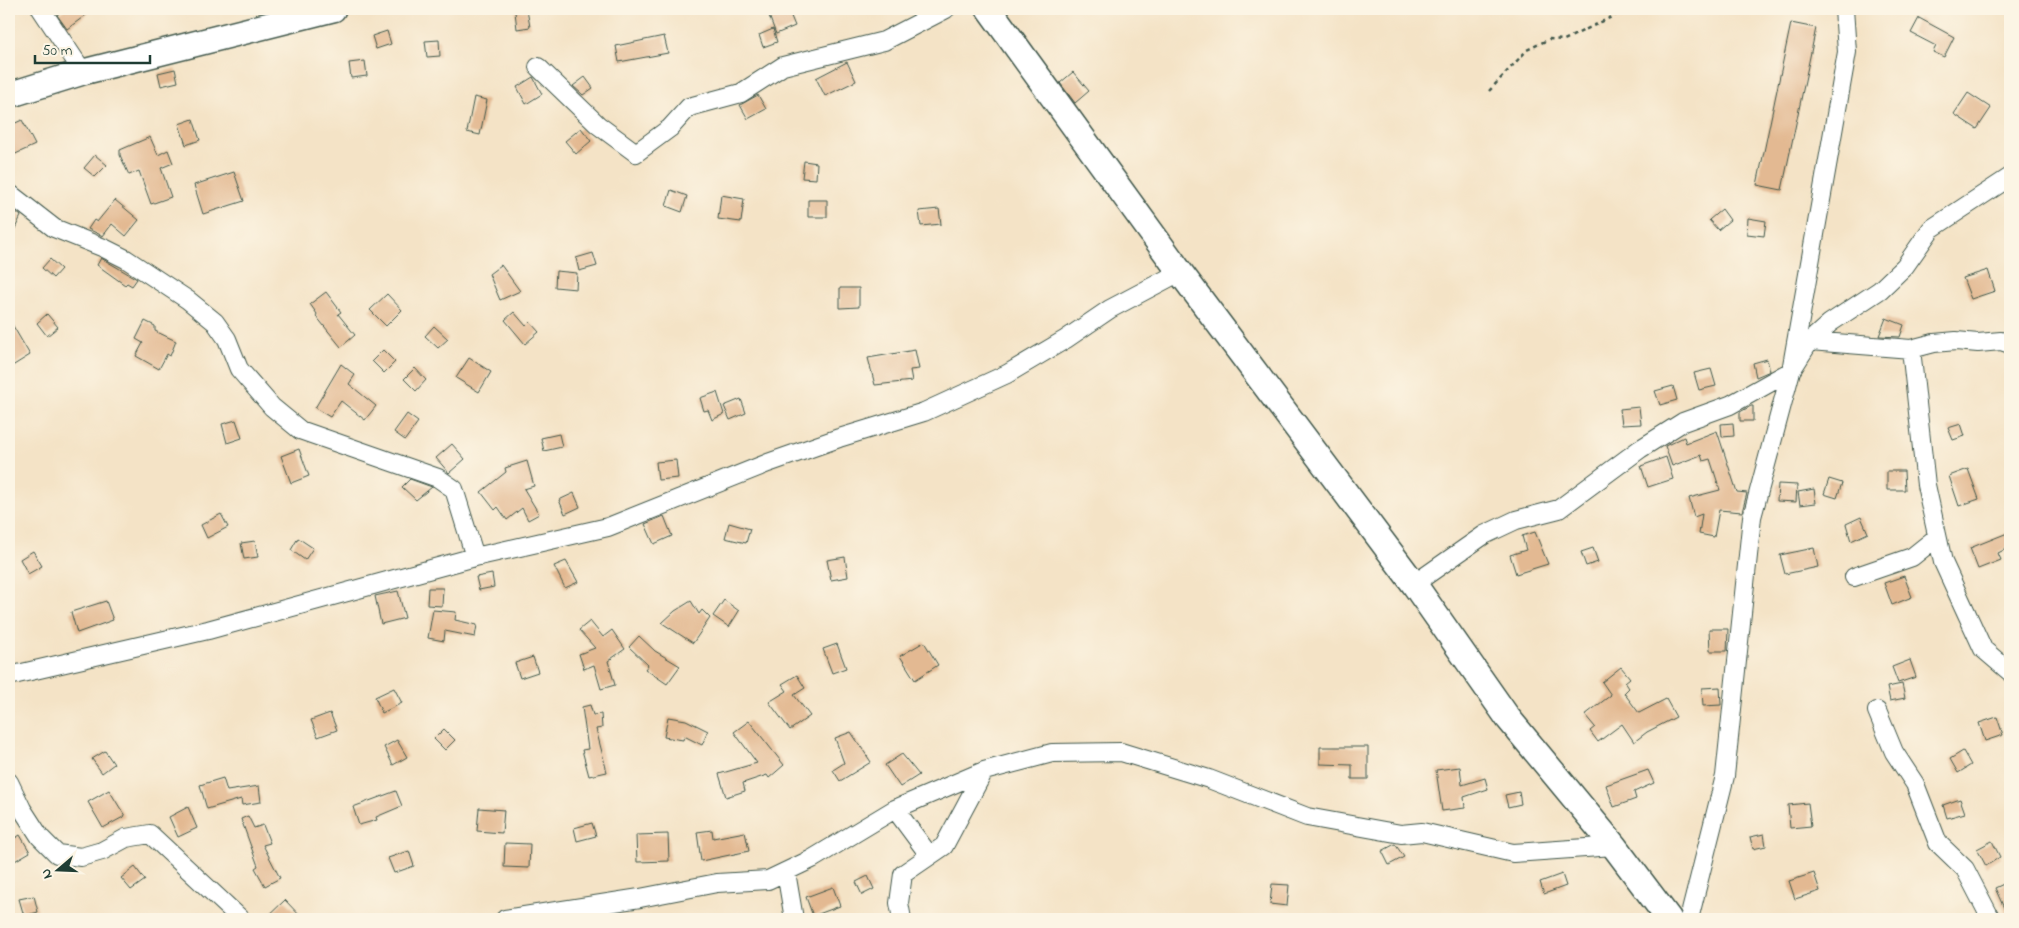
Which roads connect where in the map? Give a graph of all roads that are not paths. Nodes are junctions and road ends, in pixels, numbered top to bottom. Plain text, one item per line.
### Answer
1 (41, 9) edge
2 (333, 9) edge
3 (946, 9) edge
4 (989, 9) edge
5 (1844, 9) edge
6 (538, 67) dead end
7 (83, 72) junction
8 (9, 95) edge
9 (2010, 176) edge
10 (9, 192) edge
11 (1180, 272) junction
12 (1810, 341) junction
13 (2010, 344) edge
14 (1911, 349) junction
15 (1791, 371) junction
16 (1937, 537) junction
17 (475, 557) junction
18 (1854, 577) dead end
19 (1414, 584) junction
20 (2010, 672) edge
21 (9, 676) edge
22 (1877, 711) dead end
23 (984, 771) junction
24 (9, 782) edge
25 (895, 809) junction
26 (1614, 846) junction
27 (929, 855) junction
28 (786, 872) junction
29 (241, 919) edge
30 (505, 919) edge
31 (794, 919) edge
32 (902, 919) edge
33 (1669, 919) edge
34 (1689, 919) edge
35 (1991, 919) edge

1 - 7 street
2 - 7 street
3 - 6 street
4 - 11 street
5 - 15 street
7 - 8 street
9 - 12 street
10 - 17 street
11 - 17 street
11 - 19 street
12 - 14 street
12 - 15 street
13 - 14 street
14 - 16 street
15 - 19 street
15 - 34 street
16 - 18 street
16 - 20 street
17 - 21 street
19 - 26 street
22 - 35 street
23 - 25 street
23 - 26 street
23 - 27 street
24 - 29 street
25 - 27 street
25 - 28 street
26 - 33 street
27 - 32 street
28 - 30 street
28 - 31 street

